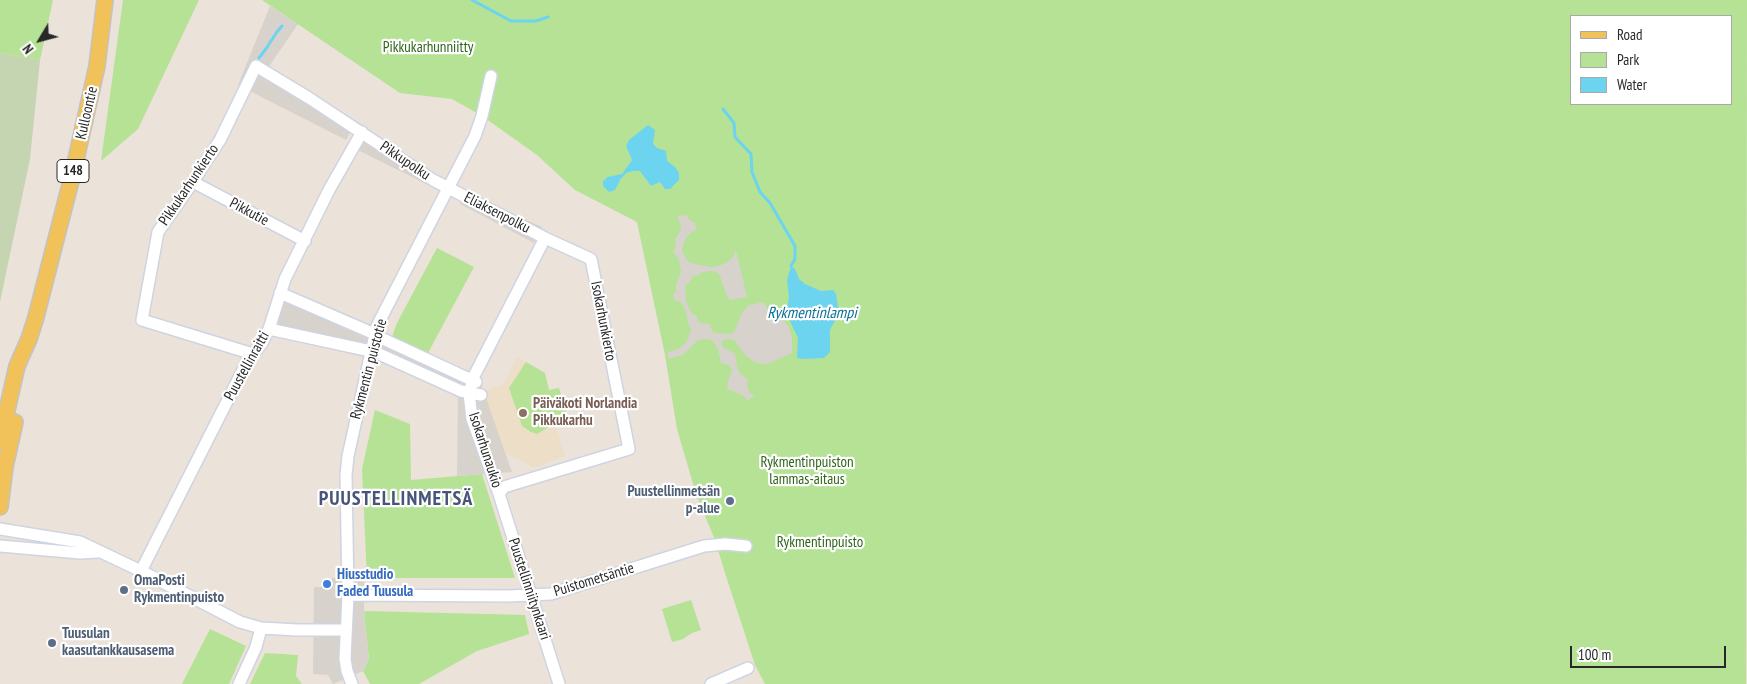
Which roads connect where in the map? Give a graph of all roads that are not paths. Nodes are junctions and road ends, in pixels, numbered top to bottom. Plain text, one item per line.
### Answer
1 (105, 0) edge
2 (491, 76) dead end
3 (362, 132) junction
4 (193, 182) junction
5 (449, 188) junction
6 (545, 238) junction
7 (305, 241) junction
8 (280, 293) junction
9 (268, 330) junction
10 (370, 332) dead end
11 (381, 338) dead end
12 (29, 340) junction
13 (253, 354) junction
14 (474, 379) junction
15 (469, 393) junction
16 (481, 395) dead end
17 (0, 441) edge
18 (499, 494) junction
19 (0, 507) edge
20 (0, 529) edge
21 (0, 546) edge
22 (746, 546) dead end
23 (102, 552) junction
24 (142, 571) junction
25 (348, 595) junction
26 (531, 595) junction
27 (261, 628) junction
28 (346, 630) junction
29 (748, 668) dead end
30 (239, 684) edge
31 (352, 684) edge
32 (559, 684) edge
33 (711, 684) edge

1 - 12 main road, Kulloontie / 148
2 - 5 street, Rykmentin puistotie
3 - 4 street, Pikkukarhunkierto
3 - 5 street, Pikkupolku
3 - 7 street, Puustellinraitti
4 - 7 street, Pikkutie
4 - 13 street, Pikkukarhunkierto
5 - 6 street, Eliaksenpolku
5 - 25 street, Rykmentin puistotie
6 - 14 street
6 - 18 street, Isokarhunkierto
7 - 8 street, Puustellinraitti
8 - 9 street, Puustellinraitti
8 - 10 street
9 - 13 street, Puustellinraitti
9 - 15 street
11 - 14 street
12 - 17 main road, Kulloontie / 148
12 - 19 main road, Kulloontie / 148
13 - 24 street, Puustellinraitti
14 - 15 street, Isokarhunaukio
15 - 16 street
15 - 18 street, Isokarhunaukio
18 - 26 street, Puustellinniitynkaari
20 - 23 street
21 - 23 street
22 - 26 street, Puistometsäntie
23 - 24 street
24 - 27 street
25 - 26 street, Puistometsäntie
25 - 28 street, Rykmentin puistotie
26 - 32 street, Puustellinniitynkaari
27 - 28 street
27 - 30 street
28 - 31 street, Rykmentin puistotie
29 - 33 street

